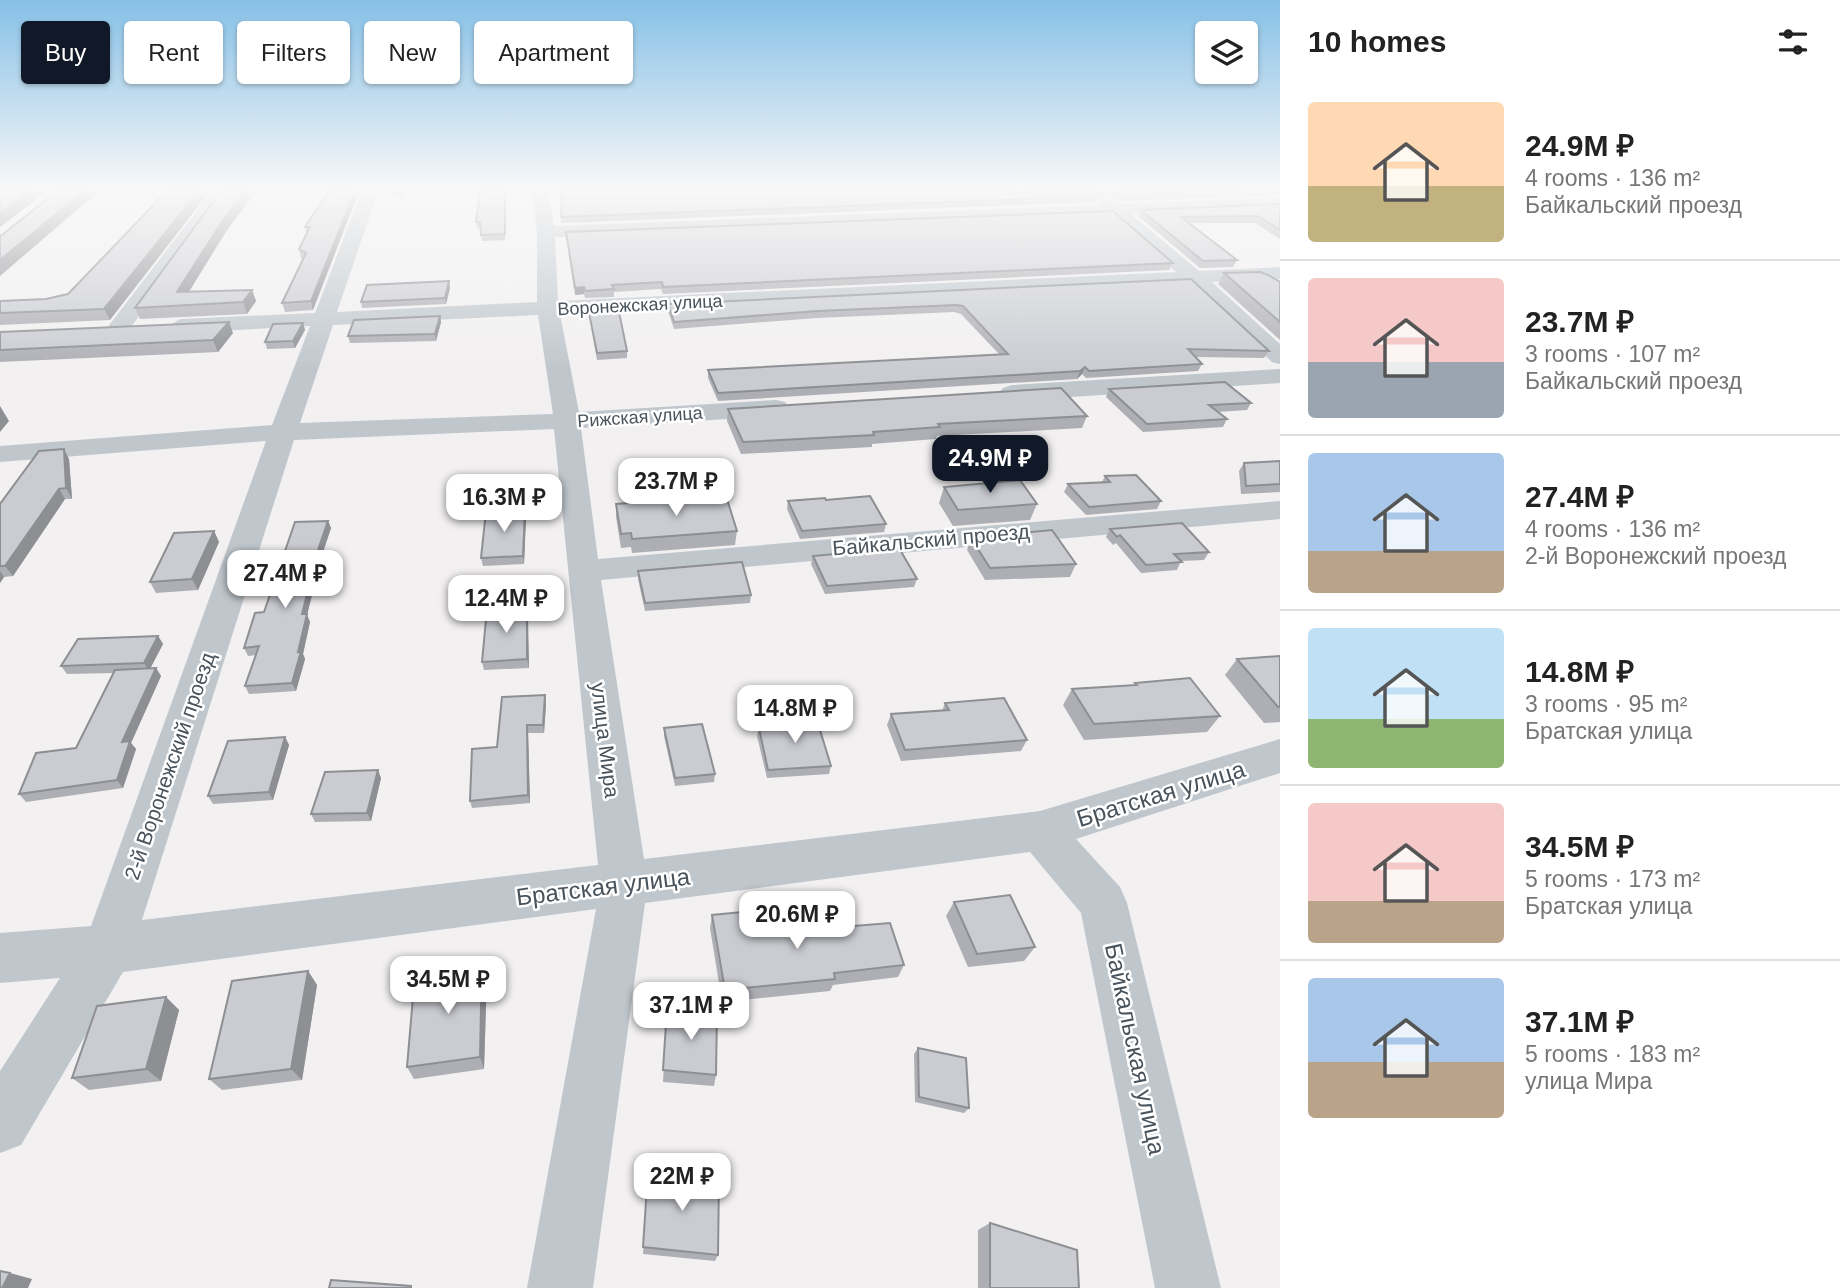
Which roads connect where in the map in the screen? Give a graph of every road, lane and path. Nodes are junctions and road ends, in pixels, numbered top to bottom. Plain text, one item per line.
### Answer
1 (176, 251) edge
2 (349, 251) edge
3 (546, 251) edge
4 (1164, 251) edge
5 (1280, 273) edge
6 (1194, 277) junction
7 (548, 309) junction
8 (326, 319) junction
9 (118, 329) junction
10 (92, 331) edge
11 (1280, 357) edge
12 (1280, 376) edge
13 (992, 394) edge
14 (800, 407) edge
15 (567, 421) junction
16 (283, 432) junction
17 (6, 460) edge
18 (1280, 510) edge
19 (583, 571) junction
20 (1280, 756) edge
21 (1040, 831) junction
22 (624, 885) junction
23 (108, 949) junction
24 (0, 958) edge
25 (0, 1124) edge
26 (559, 1288) edge
27 (1188, 1288) edge

1 - 9 street
2 - 8 street, 2-й Воронежский проезд
3 - 7 street, улица Мира
4 - 6 street
5 - 6 street, Воронежская улица
6 - 7 street, Воронежская улица
6 - 11 street
7 - 8 street, Воронежская улица
7 - 15 street, улица Мира
8 - 9 street, Воронежская улица
8 - 16 street, 2-й Воронежский проезд
9 - 10 street, Воронежская улица
12 - 13 street
14 - 15 street, Рижская улица
15 - 16 street, Рижская улица
15 - 19 street, улица Мира
16 - 17 street, Рижская улица
16 - 23 street, 2-й Воронежский проезд
18 - 19 street, Байкальский проезд
19 - 22 street, улица Мира
20 - 21 street, Братская улица
21 - 22 street, Братская улица
21 - 27 street, Байкальская улица
22 - 23 street, Братская улица
22 - 26 street, улица Мира
23 - 24 street, Братская улица
23 - 25 street, 2-й Воронежский проезд

